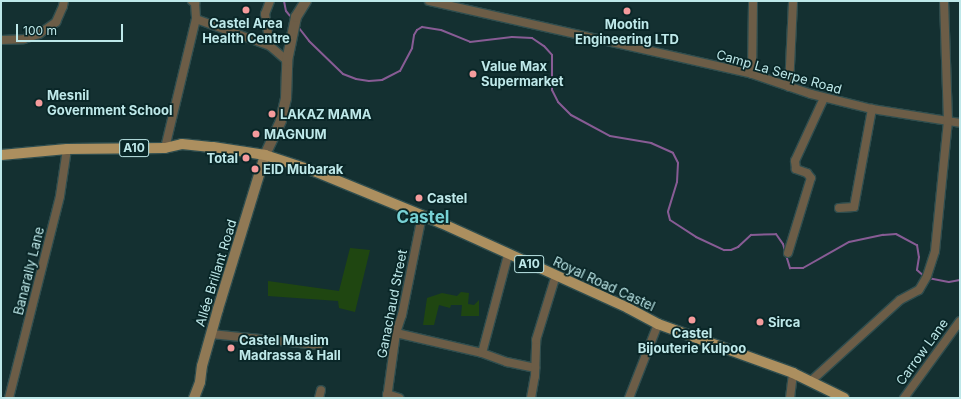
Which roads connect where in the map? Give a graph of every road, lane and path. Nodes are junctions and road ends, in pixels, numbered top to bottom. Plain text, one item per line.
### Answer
1 (64, 1) edge
2 (192, 1) edge
3 (270, 1) edge
4 (306, 1) edge
5 (429, 1) edge
6 (753, 1) edge
7 (793, 1) edge
8 (944, 1) edge
9 (196, 19) junction
10 (1, 40) edge
11 (270, 46) junction
12 (287, 61) junction
13 (752, 74) junction
14 (789, 87) junction
15 (824, 98) junction
16 (872, 109) junction
17 (948, 121) junction
18 (960, 123) edge
19 (165, 148) junction
20 (67, 149) junction
21 (1, 155) edge
22 (265, 155) junction
23 (838, 208) dead end
24 (422, 216) junction
25 (788, 253) dead end
26 (508, 255) junction
27 (556, 276) junction
28 (960, 321) edge
29 (658, 324) junction
30 (396, 333) junction
31 (211, 334) junction
32 (318, 345) dead end
33 (482, 353) junction
34 (535, 368) junction
35 (793, 373) junction
36 (811, 381) junction
37 (387, 396) edge
38 (9, 398) edge
39 (194, 398) edge
40 (399, 398) edge
41 (530, 398) edge
42 (629, 398) edge
43 (790, 398) edge
44 (844, 398) edge
45 (904, 398) edge

1 - 10 street
2 - 9 street
3 - 11 street
4 - 12 street
5 - 13 street, Camp La Serpe Road
6 - 13 street
7 - 14 street
8 - 17 street
9 - 11 street
9 - 19 street
11 - 12 street
12 - 22 street
13 - 14 street, Camp La Serpe Road
14 - 15 street, Camp La Serpe Road
15 - 16 street, Camp La Serpe Road
15 - 25 street
16 - 17 street, Camp La Serpe Road
16 - 23 street
17 - 18 street, Camp La Serpe Road
17 - 36 street
19 - 20 main road, A10
19 - 22 main road, A10
20 - 21 main road, A10
20 - 38 street, Banarally Lane
22 - 24 main road, Royal Road Castel / A10
22 - 31 main road, Allée Brillant Road
24 - 26 main road, Royal Road Castel / A10
24 - 30 street, Ganachaud Street
26 - 27 main road, Royal Road Castel / A10
26 - 33 street
27 - 29 main road, Royal Road Castel / A10
27 - 34 street
28 - 45 street, Carrow Lane
29 - 35 main road, Royal Road Castel / A10
29 - 42 street
30 - 33 street
30 - 37 street, Ganachaud Street
31 - 32 street
31 - 39 main road, Allée Brillant Road
33 - 34 street
34 - 41 street
35 - 36 main road, Royal Road Castel / A10
35 - 43 street
36 - 44 main road, Royal Road Castel / A10
37 - 40 street

